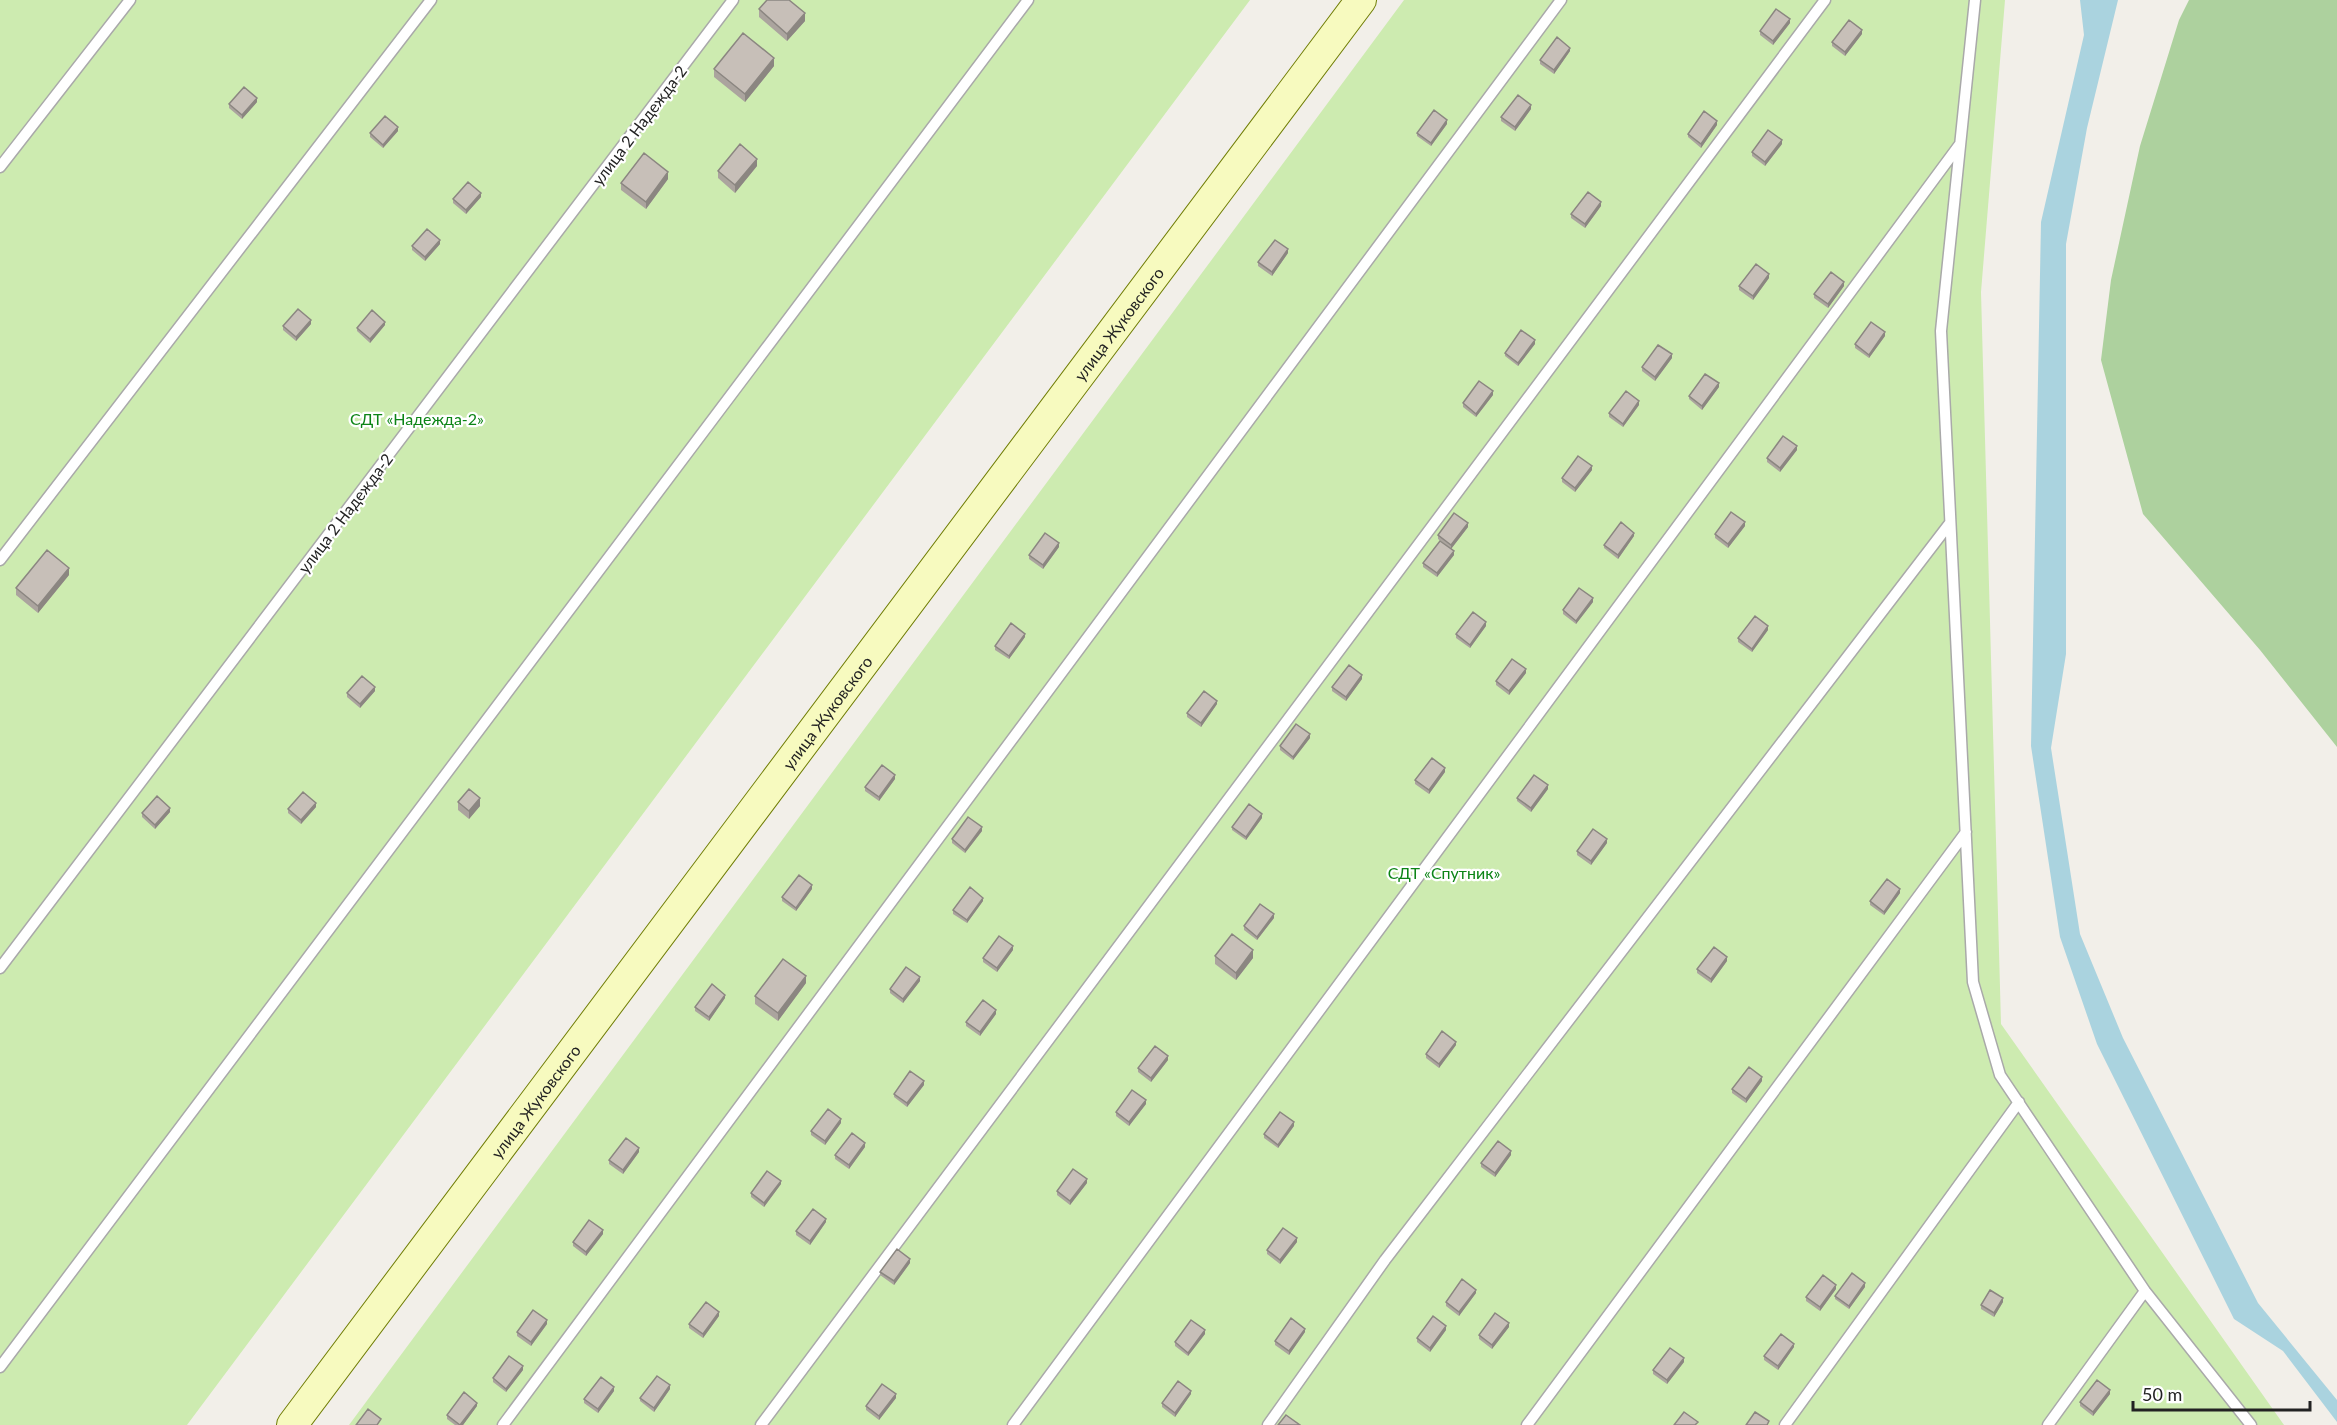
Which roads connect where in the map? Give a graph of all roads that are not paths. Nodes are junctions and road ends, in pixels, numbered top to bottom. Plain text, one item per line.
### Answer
1 (130, 0) edge
2 (431, 0) edge
3 (733, 0) edge
4 (1028, 0) edge
5 (1361, 0) edge
6 (1561, 0) edge
7 (1825, 0) edge
8 (1975, 0) edge
9 (1960, 144) junction
10 (0, 167) edge
11 (1950, 523) junction
12 (0, 560) edge
13 (1966, 832) junction
14 (0, 968) edge
15 (2019, 1102) junction
16 (2145, 1291) junction
17 (0, 1366) edge
18 (292, 1425) edge
19 (503, 1425) edge
20 (761, 1425) edge
21 (1013, 1425) edge
22 (1268, 1425) edge
23 (1527, 1425) edge
24 (1785, 1425) edge
25 (2048, 1425) edge
26 (2251, 1425) edge

1 - 10 lane
2 - 12 lane
3 - 14 lane, улица 2 Надежда-2
4 - 17 lane
5 - 18 main road, улица Жуковского
6 - 19 lane
7 - 20 lane
8 - 9 lane
9 - 11 lane
9 - 21 lane
11 - 13 lane
11 - 22 lane
13 - 15 lane
13 - 23 lane
15 - 16 lane
15 - 24 lane
16 - 25 lane
16 - 26 lane

